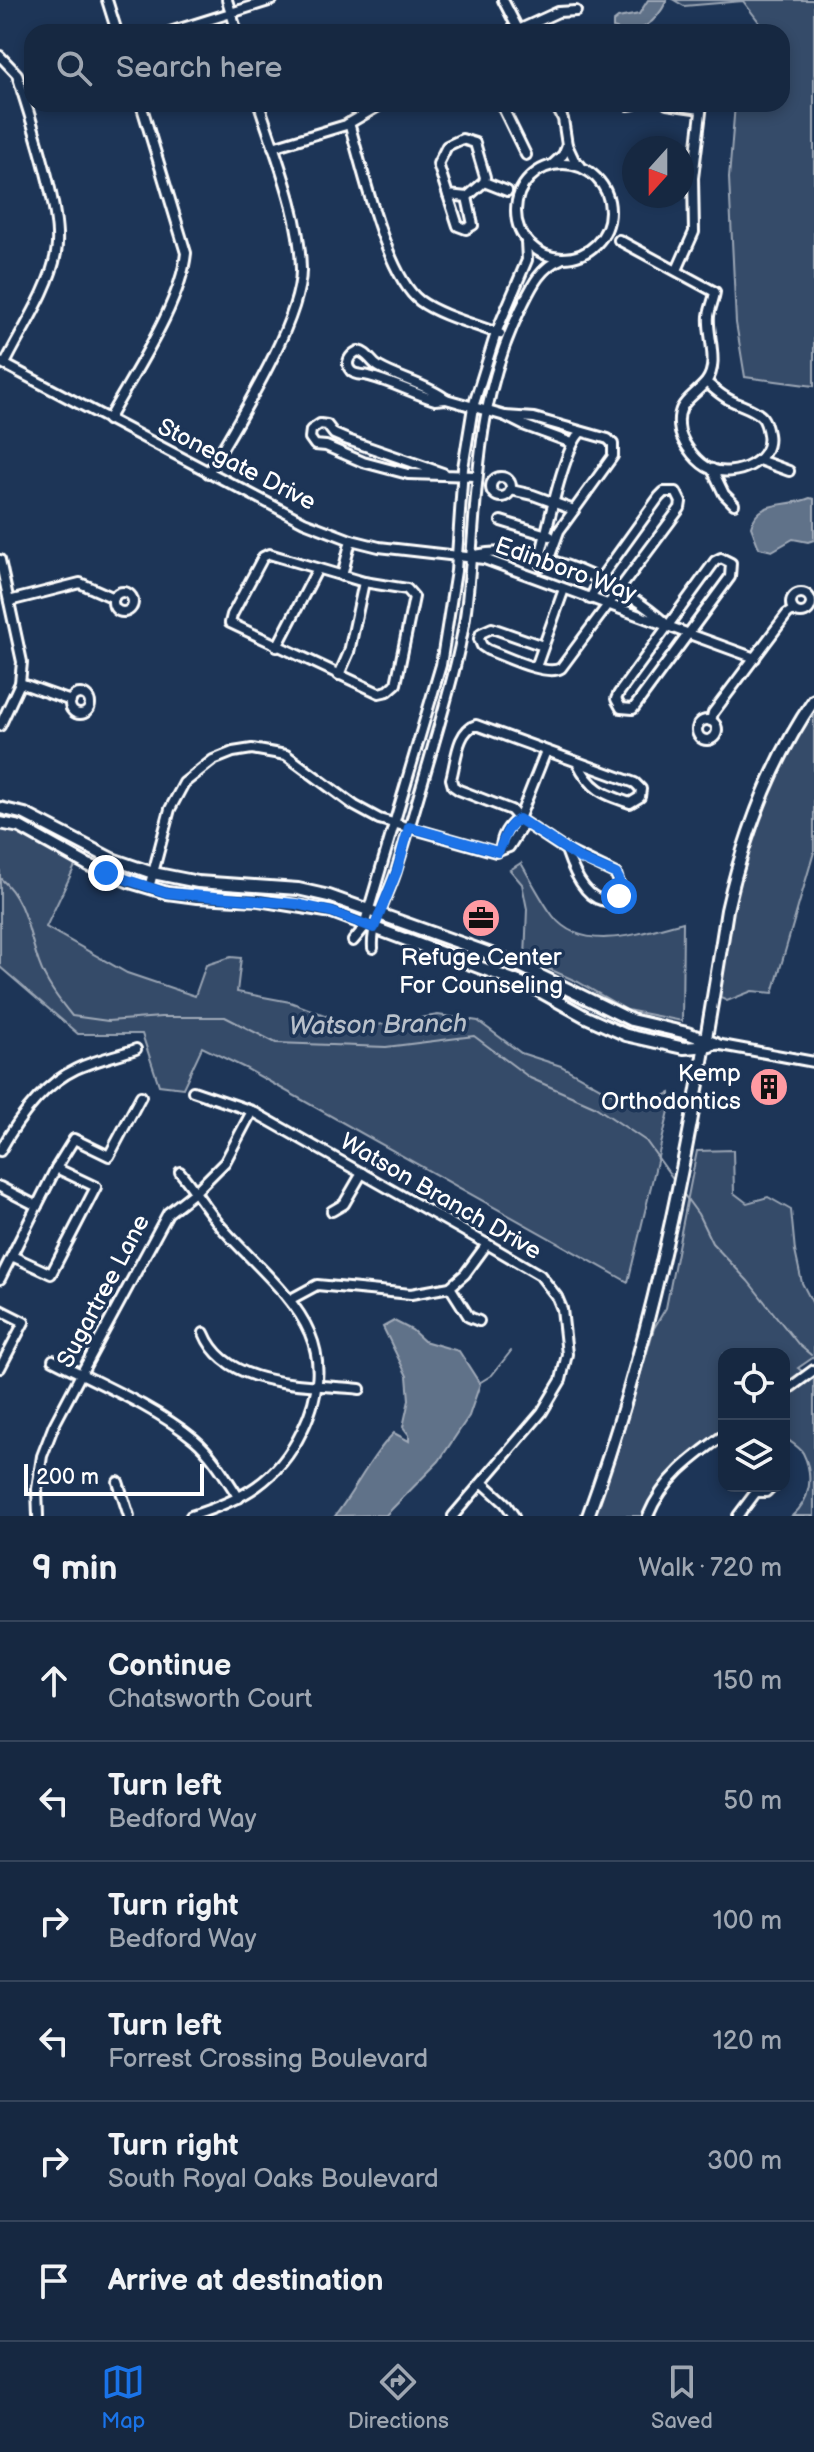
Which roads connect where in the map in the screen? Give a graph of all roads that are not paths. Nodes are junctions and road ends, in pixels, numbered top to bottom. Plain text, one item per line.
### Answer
1 (107, 0) edge
2 (227, 0) edge
3 (272, 0) edge
4 (503, 0) edge
5 (576, 11) dead end
6 (232, 13) junction
7 (114, 24) edge
8 (196, 24) edge
9 (235, 24) edge
10 (514, 24) edge
11 (532, 24) edge
12 (0, 56) edge
13 (24, 100) edge
14 (27, 112) edge
15 (143, 112) edge
16 (262, 112) edge
17 (368, 112) edge
18 (505, 112) edge
19 (559, 112) edge
20 (700, 112) edge
21 (349, 123) junction
22 (567, 145) junction
23 (273, 147) junction
24 (526, 155) dead end
25 (552, 165) junction
26 (584, 169) junction
27 (694, 173) edge
28 (484, 182) junction
29 (525, 183) junction
30 (507, 191) junction
31 (448, 195) junction
32 (467, 197) junction
33 (694, 198) edge
34 (516, 210) junction
35 (609, 223) junction
36 (619, 240) junction
37 (526, 241) junction
38 (600, 242) junction
39 (561, 259) junction
40 (677, 270) junction
41 (496, 333) junction
42 (508, 337) junction
43 (2, 363) edge
44 (374, 364) junction
45 (369, 375) junction
46 (706, 382) junction
47 (446, 399) junction
48 (473, 407) junction
49 (486, 411) junction
50 (505, 416) junction
51 (108, 420) junction
52 (581, 432) junction
53 (337, 435) junction
54 (572, 443) junction
55 (332, 449) junction
56 (387, 454) junction
57 (759, 460) junction
58 (383, 468) junction
59 (712, 469) junction
60 (789, 471) dead end
61 (208, 473) junction
62 (443, 473) junction
63 (463, 475) junction
64 (476, 476) junction
65 (511, 490) dead end
66 (555, 502) junction
67 (734, 504) dead end
68 (574, 510) junction
69 (501, 521) dead end
70 (551, 536) junction
71 (351, 540) junction
72 (458, 555) junction
73 (472, 556) junction
74 (0, 560) edge
75 (543, 562) junction
76 (317, 570) junction
77 (342, 576) junction
78 (537, 579) junction
79 (600, 579) junction
80 (364, 582) junction
81 (564, 589) junction
82 (620, 590) junction
83 (0, 593) edge
84 (114, 598) dead end
85 (590, 599) junction
86 (9, 601) junction
87 (606, 606) junction
88 (793, 610) dead end
89 (667, 626) junction
90 (689, 633) junction
91 (543, 646) junction
92 (277, 647) junction
93 (755, 658) junction
94 (536, 667) junction
95 (339, 675) junction
96 (20, 683) junction
97 (814, 700) edge
98 (12, 701) junction
99 (71, 701) dead end
100 (0, 712) edge
101 (711, 721) dead end
102 (0, 726) edge
103 (546, 751) junction
104 (577, 762) junction
105 (0, 808) edge
106 (519, 819) junction
107 (0, 823) edge
108 (395, 824) junction
109 (409, 827) junction
110 (566, 850) junction
111 (153, 873) junction
112 (149, 888) junction
113 (367, 910) junction
114 (380, 915) junction
115 (369, 926) junction
116 (353, 941) dead end
117 (373, 948) dead end
118 (708, 1044) junction
119 (136, 1049) dead end
120 (814, 1062) edge
121 (193, 1091) dead end
122 (141, 1096) dead end
123 (252, 1111) junction
124 (0, 1151) edge
125 (56, 1168) junction
126 (180, 1172) dead end
127 (362, 1173) junction
128 (0, 1187) edge
129 (196, 1191) junction
130 (37, 1206) junction
131 (332, 1211) dead end
132 (487, 1244) junction
133 (12, 1256) junction
134 (0, 1279) edge
135 (450, 1287) junction
136 (291, 1299) junction
137 (0, 1310) edge
138 (479, 1321) dead end
139 (204, 1333) dead end
140 (53, 1360) dead end
141 (0, 1368) edge
142 (814, 1370) edge
143 (81, 1374) junction
144 (318, 1384) junction
145 (790, 1388) edge
146 (360, 1389) dead end
147 (718, 1439) edge
148 (118, 1482) dead end
149 (483, 1483) junction
150 (753, 1492) edge
151 (239, 1498) junction
152 (651, 1515) edge
153 (38, 1516) edge
154 (129, 1516) edge
155 (191, 1516) edge
156 (453, 1516) edge
157 (514, 1516) edge
158 (588, 1516) edge
159 (738, 1516) edge

1 - 7 street
2 - 6 street
3 - 6 street
4 - 10 street
5 - 11 street
6 - 8 street
6 - 9 street
12 - 13 street
14 - 43 street
15 - 51 street
16 - 23 street
17 - 21 street
18 - 24 street
19 - 22 street
20 - 27 street
21 - 23 street
21 - 41 street
22 - 25 street
22 - 26 street
23 - 61 street
25 - 26 street
25 - 29 street
26 - 35 street
28 - 30 street
28 - 31 street
28 - 32 street
29 - 30 street
29 - 34 street
30 - 34 street
31 - 32 street
31 - 32 street
33 - 40 street
34 - 37 street
35 - 36 street
35 - 38 street
36 - 38 street
36 - 40 street
37 - 39 street
37 - 41 street
38 - 39 street
39 - 42 street
40 - 46 street
41 - 42 street
41 - 48 street
42 - 49 street
43 - 51 street, Stonegate Drive
44 - 45 street
44 - 45 street
44 - 47 street
45 - 47 street
46 - 57 street
46 - 59 street
47 - 48 street
48 - 49 street
48 - 63 street
49 - 50 street
49 - 64 street
50 - 52 street
50 - 54 street
51 - 61 street, Stonegate Drive
52 - 54 street
52 - 68 street
53 - 55 street
53 - 55 street
53 - 56 street
54 - 66 street
55 - 58 street
56 - 58 street
56 - 62 street
57 - 59 street
57 - 60 street
58 - 62 street
59 - 67 street
61 - 71 street, Stonegate Drive
62 - 63 street
63 - 64 street
63 - 72 street
64 - 73 street
65 - 66 street
66 - 68 street
66 - 70 street
68 - 70 street
69 - 70 street
70 - 75 street
71 - 72 street, Stonegate Drive
71 - 77 street
72 - 73 street, Stonegate Drive
72 - 108 street
73 - 75 street, Edinboro Way
73 - 78 street, Edinboro Way
73 - 109 street
74 - 86 street
75 - 78 street
75 - 79 street, Edinboro Way
76 - 77 street
76 - 92 street
76 - 92 street
77 - 80 street
78 - 81 street, Edinboro Way
79 - 82 street, Edinboro Way
79 - 82 street
79 - 85 street
80 - 95 street
80 - 95 street
81 - 85 street, Edinboro Way
81 - 91 street
82 - 87 street
82 - 89 street, Edinboro Way
83 - 86 street
84 - 86 street
85 - 87 street, Edinboro Way
86 - 96 street
87 - 89 street, Edinboro Way
87 - 94 street
88 - 93 street
89 - 90 street, Edinboro Way
89 - 90 street
89 - 90 street
90 - 93 street, Edinboro Way
91 - 94 street
91 - 94 street
92 - 95 street
93 - 101 street
96 - 98 street
96 - 99 street
97 - 118 main road
98 - 100 street
98 - 102 street
103 - 104 street
103 - 106 street
103 - 106 street
104 - 104 street
105 - 111 main road
106 - 109 street
106 - 110 street
107 - 112 main road
108 - 109 street
108 - 111 street
108 - 113 street
109 - 114 street
110 - 110 street
111 - 112 street
111 - 113 main road
112 - 115 main road
113 - 114 main road
113 - 115 street
114 - 115 street
114 - 118 main road
115 - 116 street
115 - 117 street
115 - 118 main road
118 - 120 street
118 - 158 main road
119 - 124 street
121 - 123 street, Watson Branch Drive
122 - 125 street
123 - 127 street, Watson Branch Drive
123 - 129 street, Sugartree Lane
125 - 130 street
125 - 133 street
126 - 129 street
127 - 131 street
127 - 132 street, Watson Branch Drive
128 - 130 street
129 - 136 street
129 - 143 street, Sugartree Lane
130 - 133 street
132 - 135 street
132 - 149 street, Watson Branch Drive
133 - 134 street
135 - 136 street
135 - 138 street
136 - 144 street
137 - 141 street
139 - 144 street
140 - 143 street
142 - 145 street
143 - 151 street
143 - 153 street, Sugartree Lane
144 - 146 street
144 - 151 street
147 - 152 street
148 - 154 street
149 - 156 street, Watson Branch Drive
149 - 157 street
150 - 159 street
151 - 155 street

